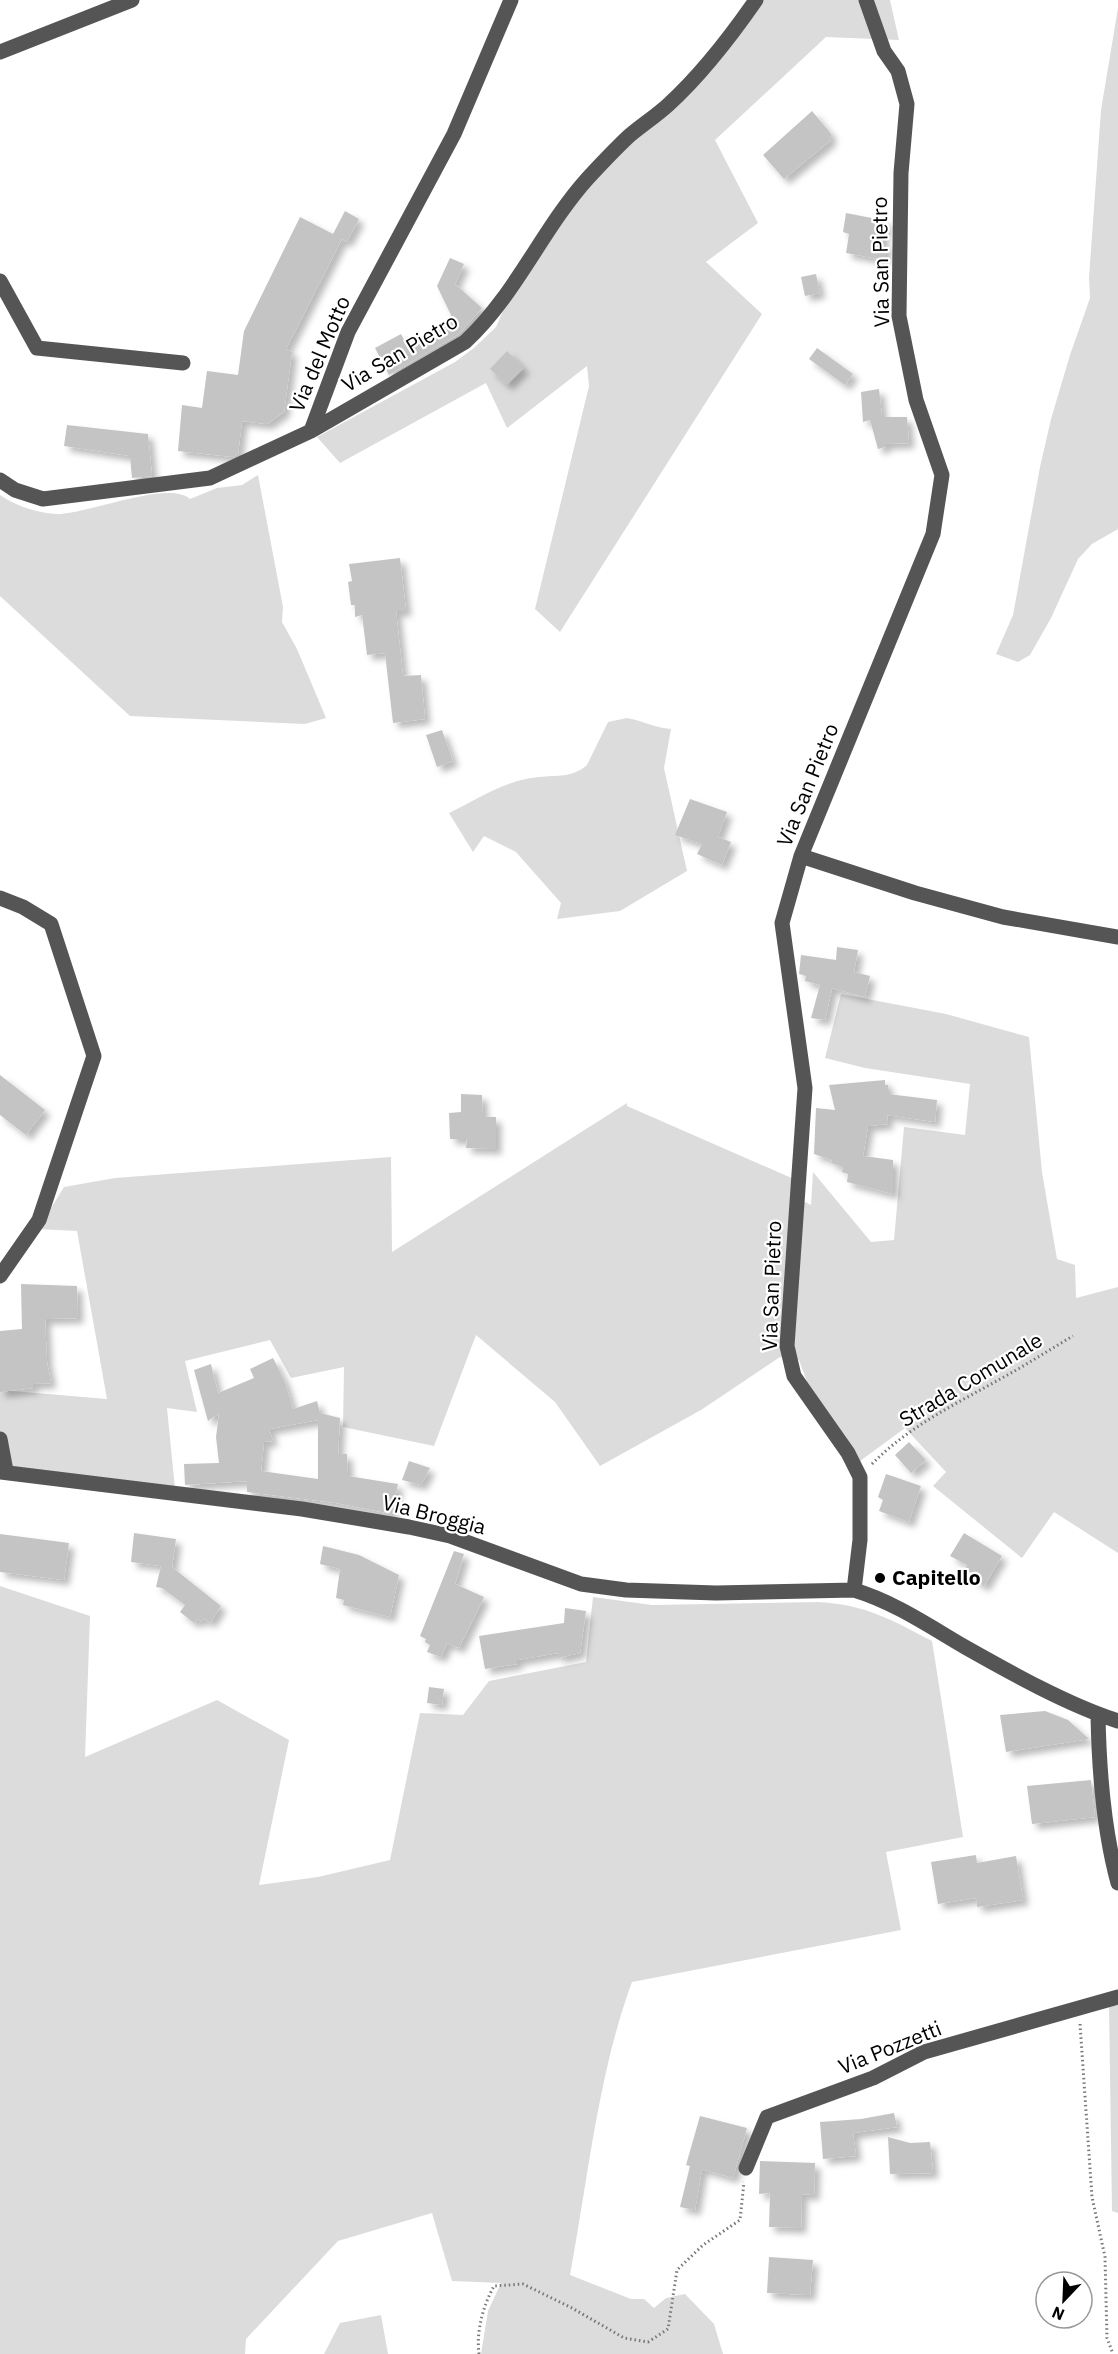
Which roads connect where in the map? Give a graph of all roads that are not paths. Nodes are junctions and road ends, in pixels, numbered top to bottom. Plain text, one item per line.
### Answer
1 (132, 0) edge
2 (511, 0) edge
3 (756, 0) edge
4 (866, 0) edge
5 (0, 52) edge
6 (0, 281) edge
7 (183, 363) dead end
8 (311, 431) junction
9 (0, 480) edge
10 (801, 856) junction
11 (0, 898) edge
12 (1118, 937) edge
13 (0, 1276) edge
14 (0, 1439) edge
15 (3, 1471) edge
16 (854, 1590) junction
17 (1098, 1715) junction
18 (1118, 1721) edge
19 (1118, 1883) edge
20 (1118, 1997) edge
21 (746, 2168) road end

1 - 5 street
2 - 8 street, Via del Motto
3 - 8 street, Via San Pietro
4 - 10 street, Via San Pietro
6 - 7 street
8 - 9 street, Via del Motto
10 - 12 street
10 - 16 street, Via San Pietro
11 - 13 street
14 - 15 street
15 - 16 street, Via Broggia
16 - 17 street
17 - 18 street
17 - 19 street
20 - 21 street, Via Pozzetti

